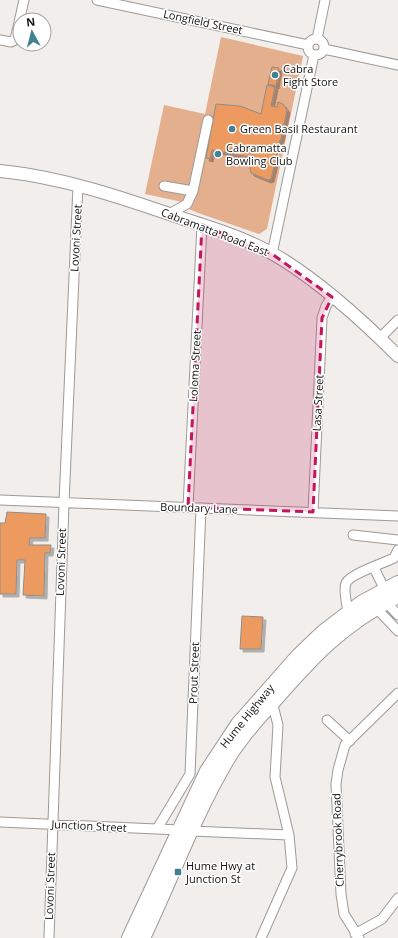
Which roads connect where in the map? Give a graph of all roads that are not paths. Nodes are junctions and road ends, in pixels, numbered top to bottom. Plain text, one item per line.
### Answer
1 (24, 0) edge
2 (97, 0) edge
3 (325, 0) edge
4 (317, 39) junction
5 (0, 40) edge
6 (308, 45) junction
7 (324, 49) junction
8 (314, 55) junction
9 (398, 65) edge
10 (208, 120) dead end
11 (0, 171) edge
12 (78, 186) junction
13 (164, 186) dead end
14 (193, 191) junction
15 (169, 214) junction
16 (202, 224) junction
17 (272, 254) junction
18 (332, 297) junction
19 (398, 320) edge
20 (380, 338) junction
21 (398, 356) edge
22 (0, 500) edge
23 (64, 503) junction
24 (188, 507) junction
25 (201, 508) junction
26 (313, 512) junction
27 (398, 516) edge
28 (354, 535) dead end
29 (398, 540) edge
30 (396, 554) edge
31 (398, 567) edge
32 (374, 568) junction
33 (398, 583) edge
34 (386, 599) edge
35 (348, 612) junction
36 (398, 615) edge
37 (398, 631) edge
38 (398, 693) edge
39 (272, 702) junction
40 (327, 720) dead end
41 (350, 741) junction
42 (0, 822) edge
43 (52, 824) junction
44 (157, 830) junction
45 (186, 831) junction
46 (289, 835) junction
47 (398, 898) edge
48 (357, 936) edge
49 (49, 938) edge
50 (129, 938) edge
51 (143, 938) edge
52 (261, 938) edge

1 - 5 street
2 - 6 street, Longfield Street
3 - 4 street
4 - 6 street
4 - 7 street
6 - 8 street
7 - 8 street
7 - 9 street
8 - 17 street
10 - 14 street
11 - 12 main road, Cabramatta Road East
12 - 15 main road, Cabramatta Road East
12 - 23 street, Lovoni Street
13 - 14 street
14 - 15 street
15 - 16 main road, Cabramatta Road East
16 - 17 main road, Cabramatta Road East
16 - 24 street, Loloma Street
17 - 18 main road, Cabramatta Road East
18 - 20 main road, Cabramatta Road East
18 - 26 street, Lasa Street
19 - 20 street
20 - 21 main road, Cabramatta Road East
22 - 23 street, Boundary Lane
23 - 24 street, Boundary Lane
23 - 43 street, Lovoni Street
24 - 25 street, Boundary Lane
25 - 26 street, Boundary Lane
25 - 44 street, Prout Street
26 - 27 street, Boundary Lane
28 - 29 street
30 - 31 street
30 - 32 street
32 - 34 street
32 - 35 street
33 - 34 highway, Hume Highway
34 - 35 highway, Hume Highway
34 - 36 street
34 - 37 street
34 - 39 highway, Hume Highway
35 - 45 highway, Hume Highway
38 - 41 street, Cherrybrook Road
39 - 45 highway, Hume Highway
39 - 46 street
40 - 41 street
41 - 48 street, Cherrybrook Road
42 - 43 street, Junction Street
43 - 44 street, Junction Street
43 - 49 street, Lovoni Street
44 - 45 street, Junction Street
45 - 46 street, Junction Street
45 - 50 highway, Hume Highway
45 - 51 highway, Hume Highway
46 - 52 street
47 - 48 street

